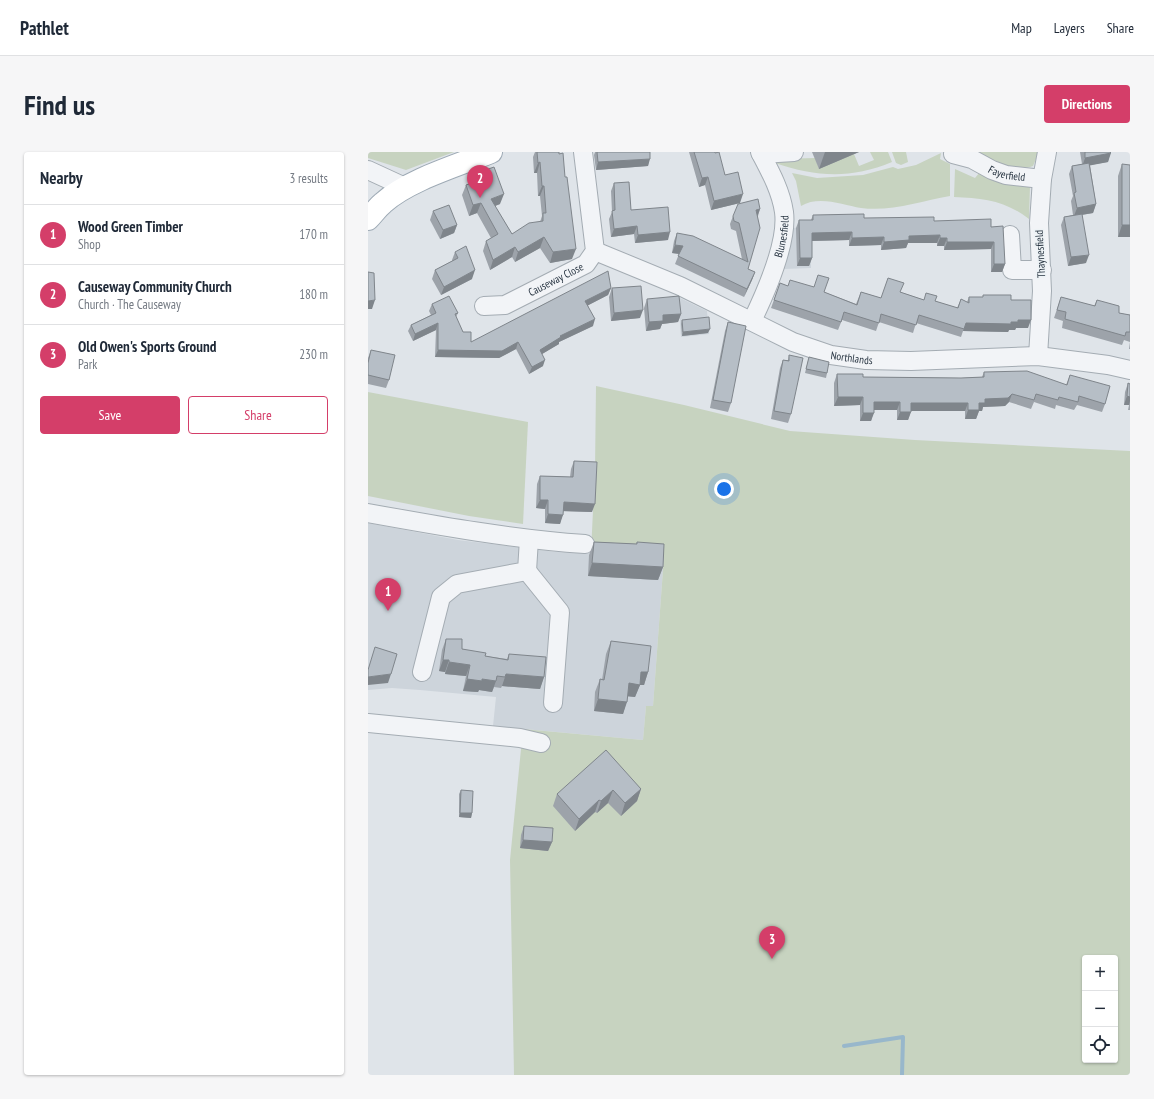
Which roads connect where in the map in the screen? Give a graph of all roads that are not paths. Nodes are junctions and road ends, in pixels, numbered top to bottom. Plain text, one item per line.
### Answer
1 (491, 152) edge
2 (583, 152) edge
3 (794, 152) edge
4 (1047, 152) edge
5 (761, 153) edge
6 (965, 155) edge
7 (368, 170) edge
8 (1042, 179) junction
9 (407, 188) junction
10 (368, 219) edge
11 (1010, 235) dead end
12 (595, 251) junction
13 (1042, 270) junction
14 (484, 306) dead end
15 (752, 321) junction
16 (1038, 356) junction
17 (1130, 370) edge
18 (368, 513) edge
19 (529, 539) junction
20 (585, 544) dead end
21 (527, 571) junction
22 (422, 672) dead end
23 (553, 703) dead end
24 (368, 723) edge
25 (541, 743) dead end

1 - 9 main road
2 - 12 street
3 - 5 street
4 - 8 street, Thaynesfield
5 - 15 street, Blunesfield
6 - 8 street, Fayerfield
7 - 9 street
8 - 13 street, Thaynesfield
9 - 10 main road
11 - 13 street
12 - 14 street, Causeway Close
12 - 15 street, Northlands
13 - 16 street, Thaynesfield
15 - 16 street, Northlands
16 - 17 street, Northlands
18 - 19 street
19 - 20 street
19 - 21 street
21 - 22 street
21 - 23 street
24 - 25 street

